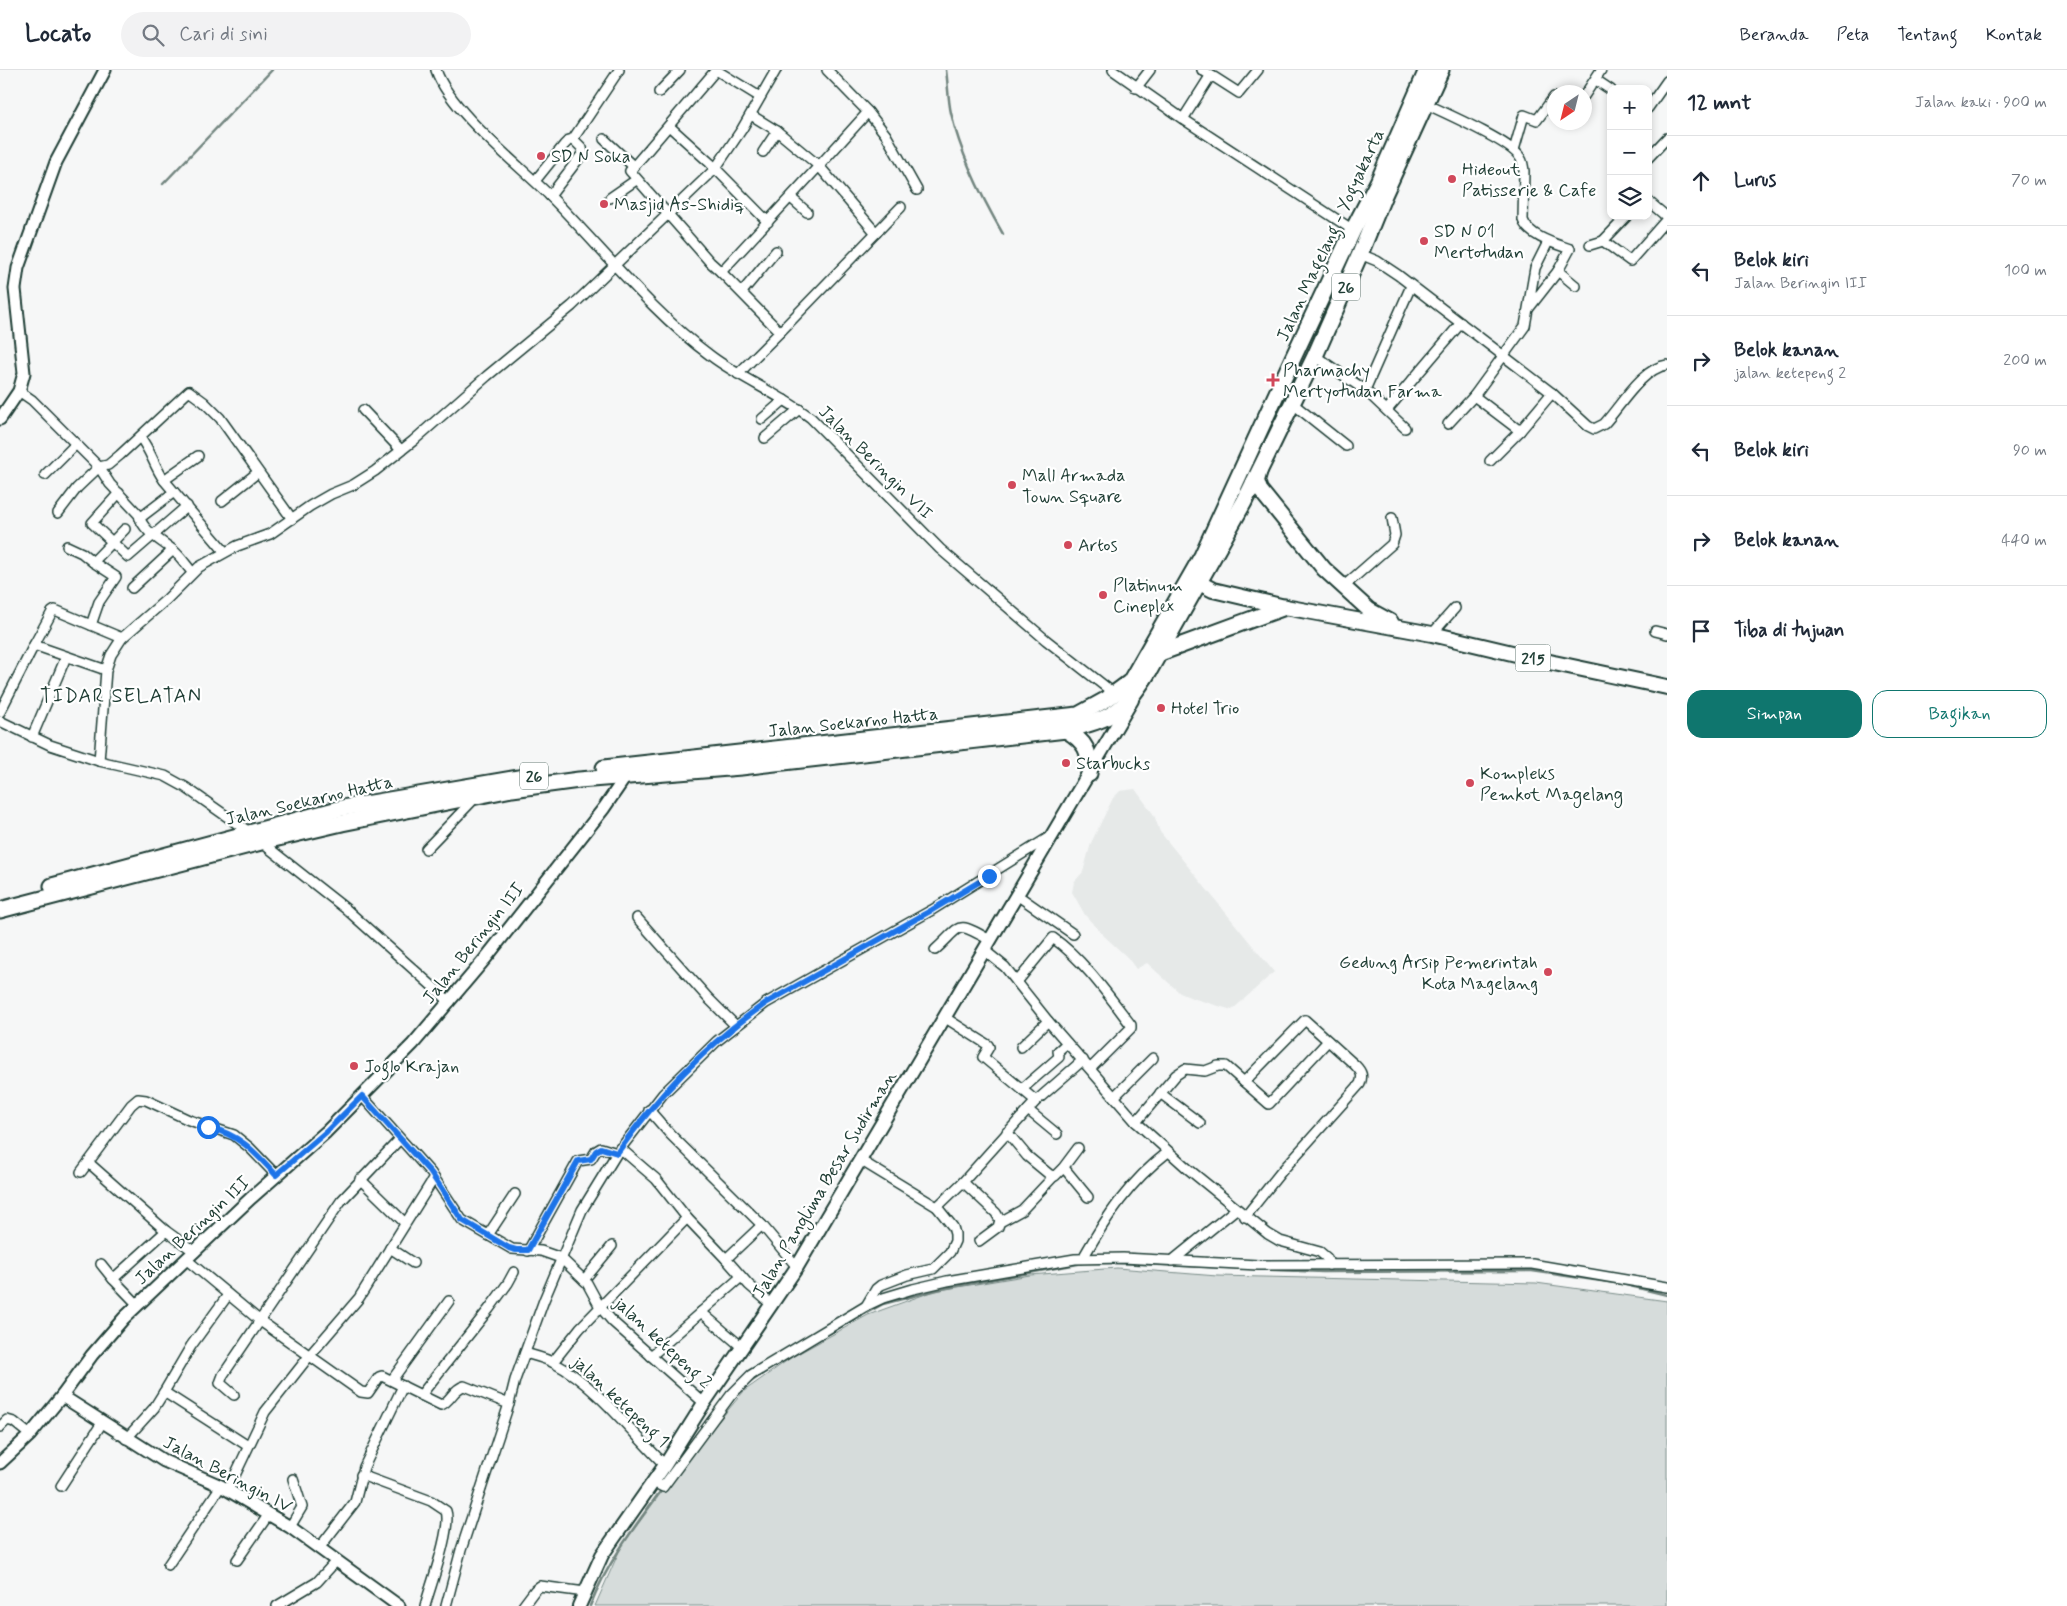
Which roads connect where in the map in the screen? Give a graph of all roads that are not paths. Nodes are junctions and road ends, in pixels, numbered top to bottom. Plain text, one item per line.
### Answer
1 (105, 70) edge
2 (436, 70) edge
3 (619, 70) edge
4 (680, 70) edge
5 (716, 70) edge
6 (776, 70) edge
7 (827, 70) edge
8 (1112, 70) edge
9 (1150, 70) edge
10 (1202, 70) edge
11 (1258, 70) edge
12 (1427, 70) edge
13 (1441, 70) edge
14 (1601, 70) edge
15 (1212, 76) junction
16 (1596, 80) junction
17 (1667, 81) edge
18 (1592, 85) edge
19 (1607, 87) edge
20 (1136, 88) junction
21 (1664, 90) edge
22 (659, 92) dead end
23 (757, 96) junction
24 (1426, 104) junction
25 (1652, 104) edge
26 (1547, 106) edge
27 (868, 112) junction
28 (751, 115) junction
29 (1183, 119) junction
30 (669, 126) junction
31 (777, 131) junction
32 (1667, 138) edge
33 (573, 139) junction
34 (604, 139) dead end
35 (1514, 150) junction
36 (763, 152) dead end
37 (1652, 154) edge
38 (633, 166) junction
39 (819, 166) junction
40 (713, 167) junction
41 (636, 180) junction
42 (534, 181) junction
43 (918, 190) dead end
44 (550, 196) junction
45 (610, 198) dead end
46 (791, 198) junction
47 (1652, 205) edge
48 (901, 207) dead end
49 (665, 212) junction
50 (808, 212) dead end
51 (1667, 218) edge
52 (1623, 220) edge
53 (768, 222) junction
54 (1353, 230) junction
55 (876, 233) junction
56 (1604, 241) junction
57 (1548, 242) junction
58 (1590, 244) dead end
59 (776, 252) dead end
60 (1360, 254) junction
61 (614, 266) junction
62 (1558, 271) junction
63 (721, 272) junction
64 (1411, 286) junction
65 (1576, 286) dead end
66 (742, 292) junction
67 (1529, 306) junction
68 (1461, 323) junction
69 (780, 332) junction
70 (1314, 356) junction
71 (1505, 356) junction
72 (1667, 365) edge
73 (738, 374) junction
74 (1365, 390) junction
75 (19, 391) junction
76 (1552, 392) junction
77 (1474, 396) junction
78 (784, 400) junction
79 (1292, 403) junction
80 (800, 409) junction
81 (363, 410) dead end
82 (1387, 410) junction
83 (0, 419) edge
84 (762, 419) dead end
85 (1448, 424) dead end
86 (1405, 428) dead end
87 (1520, 431) junction
88 (140, 438) junction
89 (765, 438) dead end
90 (75, 445) junction
91 (1346, 446) dead end
92 (401, 450) junction
93 (198, 456) dead end
94 (1490, 461) dead end
95 (99, 467) junction
96 (1261, 468) junction
97 (257, 473) junction
98 (45, 475) dead end
99 (164, 480) junction
100 (1250, 491) junction
101 (174, 492) junction
102 (119, 494) junction
103 (222, 501) dead end
104 (1268, 502) junction
105 (1227, 504) junction
106 (187, 506) junction
107 (58, 513) dead end
108 (140, 518) junction
109 (1392, 518) dead end
110 (292, 519) junction
111 (125, 530) dead end
112 (153, 535) junction
113 (112, 543) junction
114 (67, 546) dead end
115 (173, 550) junction
116 (225, 552) junction
117 (93, 562) junction
118 (192, 572) junction
119 (1194, 581) junction
120 (132, 588) dead end
121 (1347, 591) junction
122 (1285, 608) junction
123 (1455, 608) dead end
124 (1345, 619) junction
125 (92, 625) junction
126 (1400, 627) junction
127 (1655, 631) dead end
128 (1432, 634) junction
129 (1667, 634) edge
130 (122, 638) junction
131 (34, 645) junction
132 (1160, 653) junction
133 (66, 657) junction
134 (106, 670) junction
135 (1133, 687) junction
136 (1667, 687) edge
137 (1122, 701) junction
138 (0, 712) edge
139 (1078, 715) junction
140 (1113, 715) junction
141 (0, 721) edge
142 (1098, 722) junction
143 (1066, 730) junction
144 (32, 737) junction
145 (897, 742) junction
146 (1105, 746) junction
147 (99, 761) junction
148 (629, 771) junction
149 (1089, 774) junction
150 (477, 796) junction
151 (249, 832) junction
152 (1053, 834) junction
153 (261, 842) junction
154 (426, 849) dead end
155 (1017, 895) junction
156 (0, 899) edge
157 (0, 910) edge
158 (637, 918) dead end
159 (1073, 934) dead end
160 (987, 945) junction
161 (935, 950) dead end
162 (1017, 982) junction
163 (450, 1002) junction
164 (944, 1017) junction
165 (1048, 1021) junction
166 (736, 1026) junction
167 (1328, 1040) junction
168 (1067, 1042) junction
169 (1020, 1047) dead end
170 (1153, 1058) dead end
171 (1083, 1060) junction
172 (1091, 1068) junction
173 (1244, 1082) junction
174 (1022, 1089) junction
175 (1160, 1093) junction
176 (362, 1096) junction
177 (1114, 1097) junction
178 (1036, 1101) junction
179 (649, 1110) junction
180 (1028, 1110) junction
181 (1136, 1122) junction
182 (1200, 1123) dead end
183 (1007, 1132) junction
184 (1057, 1134) dead end
185 (400, 1139) junction
186 (1078, 1148) dead end
187 (619, 1151) junction
188 (1168, 1152) junction
189 (860, 1160) junction
190 (89, 1163) junction
191 (1064, 1168) junction
192 (81, 1172) dead end
193 (276, 1175) junction
194 (1054, 1176) junction
195 (434, 1178) junction
196 (360, 1179) junction
197 (963, 1182) junction
198 (514, 1194) dead end
199 (1088, 1198) dead end
200 (937, 1207) junction
201 (1236, 1209) junction
202 (1245, 1217) junction
203 (687, 1218) junction
204 (1000, 1222) junction
205 (405, 1223) junction
206 (762, 1225) junction
207 (166, 1230) junction
208 (488, 1235) junction
209 (979, 1241) dead end
210 (612, 1246) dead end
211 (390, 1248) junction
212 (528, 1250) junction
213 (191, 1256) junction
214 (561, 1258) junction
215 (1083, 1258) junction
216 (726, 1259) junction
217 (1172, 1261) junction
218 (413, 1263) dead end
219 (101, 1264) dead end
220 (1329, 1265) junction
221 (797, 1267) junction
222 (514, 1272) dead end
223 (741, 1277) junction
224 (113, 1279) junction
225 (584, 1280) junction
226 (1667, 1287) edge
227 (228, 1295) junction
228 (449, 1301) dead end
229 (138, 1305) junction
230 (772, 1305) junction
231 (866, 1306) junction
232 (600, 1307) junction
233 (701, 1312) junction
234 (259, 1320) junction
235 (744, 1348) junction
236 (525, 1353) junction
237 (310, 1355) junction
238 (651, 1356) junction
239 (553, 1362) junction
240 (392, 1380) junction
241 (403, 1386) junction
242 (164, 1392) junction
243 (234, 1395) dead end
244 (421, 1395) junction
245 (62, 1396) junction
246 (704, 1403) junction
247 (509, 1404) junction
248 (102, 1424) junction
249 (0, 1427) edge
250 (30, 1435) junction
251 (126, 1439) junction
252 (248, 1446) junction
253 (0, 1463) edge
254 (665, 1465) junction
255 (361, 1475) junction
256 (293, 1479) dead end
257 (653, 1482) junction
258 (61, 1486) dead end
259 (225, 1488) junction
260 (269, 1514) junction
261 (290, 1526) junction
262 (320, 1547) junction
263 (238, 1560) dead end
264 (337, 1560) junction
265 (168, 1565) dead end
266 (585, 1592) junction
267 (277, 1606) edge
268 (399, 1606) edge
269 (424, 1606) edge
270 (446, 1606) edge
271 (523, 1606) edge
272 (580, 1606) edge

1 - 75 street
2 - 42 street, Jalan Beringin VII
3 - 33 street
4 - 22 street
5 - 23 street
5 - 30 street
6 - 23 street
7 - 27 street
8 - 20 street
9 - 20 street
10 - 15 street
11 - 15 street
12 - 54 highway, Jalan Magelang - Yogyakarta / 26
13 - 24 highway, Jalan Magelang - Yogyakarta / 26
14 - 16 street
15 - 29 street
16 - 18 street
16 - 19 street
17 - 21 street
20 - 29 street
21 - 25 street
23 - 28 street
24 - 35 street
24 - 60 highway, Jalan Magelang - Yogyakarta / 26
26 - 35 street
27 - 39 street
27 - 43 street
28 - 31 street
28 - 40 street
29 - 54 street
30 - 38 street
30 - 40 street
31 - 36 street
31 - 39 street
32 - 37 street
33 - 42 street
33 - 44 street
34 - 38 street
35 - 57 street
38 - 41 street
39 - 46 street
39 - 55 street
40 - 49 street
40 - 53 street
41 - 45 street
41 - 49 street
42 - 44 street, Jalan Beringin VII
44 - 61 street, Jalan Beringin VII
46 - 50 street
46 - 53 street
47 - 51 street
48 - 55 street
49 - 61 street
49 - 63 street
51 - 56 street
52 - 56 street
53 - 63 street
54 - 105 highway, Jalan Magelang - Yogyakarta / 26
55 - 69 street
56 - 58 street
57 - 62 street
57 - 67 street
59 - 66 street
60 - 64 street
60 - 70 highway, Jalan Magelang - Yogyakarta / 26
61 - 73 street, Jalan Beringin VII
61 - 92 street
62 - 65 street
62 - 67 street
63 - 66 street
64 - 68 street
64 - 74 street
66 - 69 street
67 - 71 street
68 - 71 street
68 - 82 street
69 - 73 street
70 - 74 street
70 - 79 highway, Jalan Magelang - Yogyakarta / 26
71 - 76 street
71 - 77 street
72 - 76 street
73 - 78 street, Jalan Beringin VII
74 - 82 street
75 - 83 street
75 - 90 street
76 - 87 street
77 - 85 street
77 - 87 street
78 - 80 street, Jalan Beringin VII
78 - 84 street
79 - 91 street
79 - 96 highway, Jalan Magelang - Yogyakarta / 26
80 - 89 street
80 - 137 street, Jalan Beringin VII
81 - 92 street
82 - 86 street
87 - 94 street
88 - 95 street
88 - 97 street
88 - 99 street
90 - 95 street
90 - 98 street
92 - 110 street
93 - 99 street
95 - 102 street
95 - 107 street
96 - 100 highway, Jalan Magelang - Yogyakarta / 26
96 - 104 main road, 215
97 - 103 street
97 - 110 street
99 - 101 street
100 - 104 main road
100 - 105 main road
100 - 119 highway, Jalan Magelang - Yogyakarta / 26
101 - 106 street
101 - 108 street
102 - 108 street
102 - 113 street
104 - 121 main road, 215
105 - 119 highway, Jalan Magelang - Yogyakarta / 26
106 - 112 street
106 - 116 street
108 - 112 street
109 - 121 street
110 - 116 street
111 - 113 street
112 - 113 street
112 - 115 street
113 - 117 street
114 - 117 street
115 - 118 street
115 - 120 street
116 - 118 street
117 - 125 street
118 - 130 street
119 - 122 main road, 215
119 - 132 highway, Jalan Magelang - Yogyakarta / 26
119 - 135 highway, Jalan Magelang - Yogyakarta / 26
121 - 124 main road
121 - 126 main road, 215
122 - 124 main road, 215
122 - 132 highway
123 - 128 street
124 - 126 main road, 215
125 - 130 street
125 - 131 street
126 - 128 main road, 215
127 - 129 street
128 - 136 main road, 215
130 - 134 street
131 - 133 street
131 - 138 street
132 - 135 highway, Jalan Magelang - Yogyakarta / 26
133 - 134 street
133 - 144 street
134 - 147 street
135 - 137 highway, 26
137 - 139 highway, 26
137 - 140 highway, 26
137 - 146 main road
139 - 142 main road
139 - 145 highway, Jalan Soekarno Hatta / 26
140 - 142 highway, 26
140 - 146 main road
141 - 144 street
142 - 143 highway, 26
142 - 146 main road
143 - 145 highway, Jalan Soekarno Hatta / 26
143 - 149 highway
144 - 147 street
145 - 148 highway, Jalan Soekarno Hatta / 26
146 - 149 main road, Jalan Panglima Besar Sudirman
147 - 151 street
148 - 150 highway, Jalan Soekarno Hatta / 26
148 - 151 highway, Jalan Soekarno Hatta / 26
148 - 163 street, Jalan Beringin III
149 - 152 main road, Jalan Panglima Besar Sudirman
150 - 153 highway, Jalan Soekarno Hatta / 26
150 - 154 street
151 - 156 highway, Jalan Soekarno Hatta / 26
152 - 155 main road, Jalan Panglima Besar Sudirman
152 - 166 street
153 - 157 highway, Jalan Soekarno Hatta / 26
153 - 163 street
155 - 159 street
155 - 160 main road, Jalan Panglima Besar Sudirman
158 - 166 street
160 - 161 street
160 - 162 street
160 - 164 main road, Jalan Panglima Besar Sudirman
162 - 165 street
162 - 172 street
163 - 176 street, Jalan Beringin III
164 - 174 street
164 - 189 main road, Jalan Panglima Besar Sudirman
165 - 168 street
165 - 169 street
166 - 179 street
167 - 173 street
167 - 173 street
167 - 202 street
168 - 171 street
168 - 174 street
170 - 177 street
171 - 172 street
171 - 178 street
172 - 177 street
173 - 175 street
174 - 178 street
175 - 181 street
175 - 182 street
176 - 185 street, jalan ketepeng 2
176 - 193 street, Jalan Beringin III
177 - 181 street
178 - 180 street
179 - 187 street
179 - 206 street
180 - 183 street
180 - 184 street
181 - 188 street
183 - 194 street
183 - 197 street
185 - 195 street, jalan ketepeng 2
185 - 196 street
186 - 191 street
187 - 203 street
187 - 212 street
187 - 214 street
188 - 201 street
188 - 215 street
189 - 200 street
189 - 221 main road, Jalan Panglima Besar Sudirman
190 - 192 street
190 - 193 street
190 - 207 street
191 - 194 street
191 - 199 street
193 - 213 street, Jalan Beringin III
194 - 204 street
195 - 205 street
195 - 208 street, jalan ketepeng 2
196 - 205 street
196 - 234 street
197 - 200 street
197 - 204 street
198 - 208 street
200 - 231 street
201 - 202 street
201 - 217 street
202 - 220 street
203 - 216 street
203 - 232 street
204 - 209 street
205 - 211 street
206 - 216 street
206 - 221 street
207 - 213 street
207 - 224 street
208 - 212 street, jalan ketepeng 2
210 - 225 street
211 - 218 street
211 - 237 street
212 - 214 street, jalan ketepeng 2
213 - 227 street
213 - 229 street, Jalan Beringin III
214 - 225 street, jalan ketepeng 2
214 - 236 street
215 - 217 street
215 - 231 street
216 - 223 street
217 - 220 street
219 - 224 street
220 - 226 street
221 - 230 main road, Jalan Panglima Besar Sudirman
222 - 244 street
223 - 230 street
223 - 233 street
224 - 229 street
225 - 232 street, jalan ketepeng 2
227 - 234 street
227 - 242 street
228 - 240 street
229 - 245 street, Jalan Beringin III
230 - 235 main road, Jalan Panglima Besar Sudirman
231 - 257 street
232 - 238 street, jalan ketepeng 2
232 - 239 street
233 - 235 street
233 - 238 street
234 - 237 street
234 - 243 street
235 - 246 main road, Jalan Panglima Besar Sudirman
236 - 239 street, jalan ketepeng 1
236 - 247 street
237 - 240 street
237 - 252 street
238 - 246 street, jalan ketepeng 2
239 - 254 street, jalan ketepeng 1
240 - 241 street
241 - 244 street
241 - 255 street
242 - 251 street
242 - 252 street
244 - 247 street
245 - 248 street, Jalan Beringin IV
245 - 250 street, Jalan Beringin III
246 - 254 main road, Jalan Panglima Besar Sudirman
247 - 270 street
248 - 251 street, Jalan Beringin IV
248 - 258 street
249 - 250 street
250 - 253 street, Jalan Beringin III
251 - 259 street, Jalan Beringin IV
252 - 259 street
254 - 257 main road, Jalan Panglima Besar Sudirman
255 - 262 street
255 - 269 street
256 - 261 street
257 - 266 main road, Jalan Panglima Besar Sudirman
259 - 260 street, Jalan Beringin IV
259 - 265 street
260 - 261 street, Jalan Beringin IV
260 - 263 street
261 - 262 street, Jalan Beringin IV
262 - 264 street, Jalan Beringin IV
264 - 267 street
264 - 268 street, Jalan Beringin IV
266 - 271 street
266 - 272 main road, Jalan Panglima Besar Sudirman

